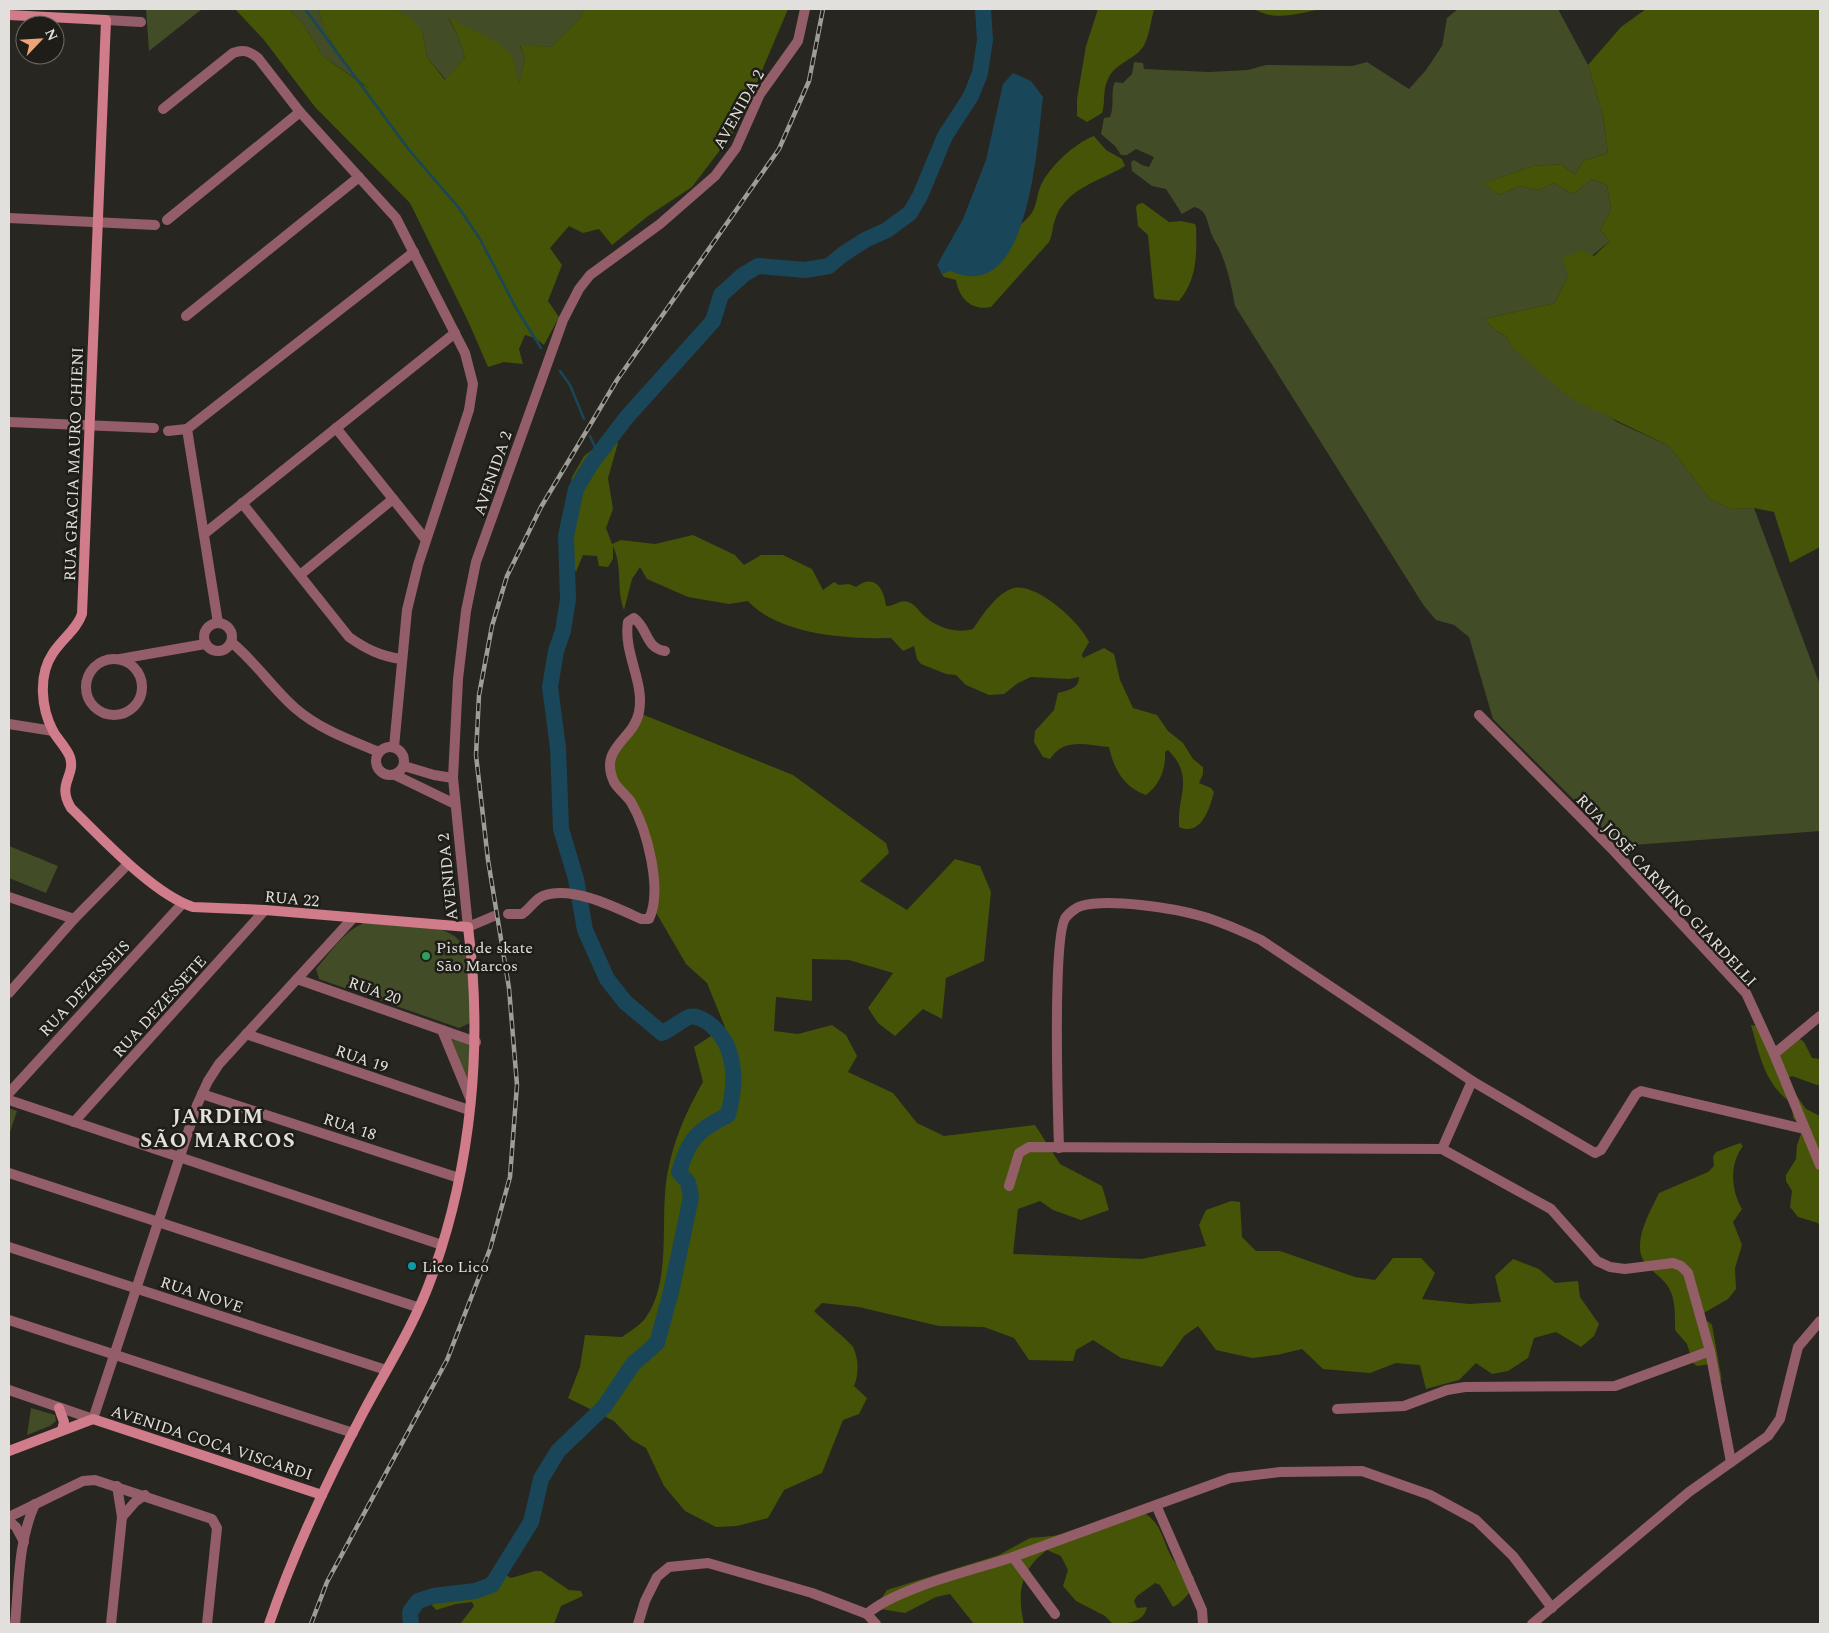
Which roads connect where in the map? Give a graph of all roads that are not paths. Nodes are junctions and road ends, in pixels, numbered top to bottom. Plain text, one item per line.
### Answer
1 (805, 9) edge
2 (9, 15) edge
3 (106, 20) junction
4 (140, 22) dead end
5 (163, 110) dead end
6 (300, 112) junction
7 (359, 177) junction
8 (9, 218) edge
9 (167, 220) dead end
10 (99, 222) junction
11 (155, 225) dead end
12 (414, 252) junction
13 (186, 316) dead end
14 (455, 333) junction
15 (9, 422) edge
16 (89, 425) junction
17 (154, 428) dead end
18 (336, 428) junction
19 (188, 429) junction
20 (168, 432) dead end
21 (393, 499) junction
22 (242, 503) junction
23 (204, 534) junction
24 (426, 540) junction
25 (300, 575) junction
26 (218, 623) junction
27 (231, 642) junction
28 (205, 644) junction
29 (666, 651) dead end
30 (120, 659) junction
31 (401, 659) junction
32 (1479, 715) dead end
33 (9, 724) edge
34 (53, 731) junction
35 (394, 747) junction
36 (379, 752) junction
37 (404, 766) junction
38 (395, 775) junction
39 (453, 778) junction
40 (455, 804) junction
41 (128, 864) junction
42 (9, 897) edge
43 (182, 904) junction
44 (265, 910) junction
45 (508, 914) dead end
46 (494, 916) dead end
47 (353, 918) junction
48 (74, 919) junction
49 (468, 927) junction
50 (297, 979) junction
51 (9, 993) edge
52 (1820, 1016) edge
53 (442, 1030) junction
54 (246, 1034) junction
55 (476, 1042) junction
56 (1774, 1054) junction
57 (1472, 1081) junction
58 (9, 1092) edge
59 (202, 1094) junction
60 (470, 1098) junction
61 (9, 1100) edge
62 (469, 1110) junction
63 (74, 1122) junction
64 (1804, 1129) junction
65 (1059, 1148) junction
66 (1442, 1149) junction
67 (180, 1157) junction
68 (1820, 1165) edge
69 (9, 1173) edge
70 (459, 1178) junction
71 (1009, 1186) dead end
72 (158, 1222) junction
73 (442, 1245) junction
74 (9, 1247) edge
75 (137, 1288) junction
76 (417, 1307) junction
77 (9, 1320) edge
78 (1819, 1325) edge
79 (1710, 1351) junction
80 (115, 1353) junction
81 (386, 1370) junction
82 (9, 1390) edge
83 (59, 1408) junction
84 (1337, 1409) dead end
85 (93, 1419) junction
86 (62, 1430) junction
87 (353, 1433) junction
88 (9, 1451) edge
89 (1731, 1462) junction
90 (117, 1486) junction
91 (322, 1495) junction
92 (145, 1496) junction
93 (36, 1504) junction
94 (1156, 1505) junction
95 (9, 1517) edge
96 (122, 1517) junction
97 (9, 1521) edge
98 (24, 1542) junction
99 (1013, 1557) junction
100 (1552, 1608) junction
101 (867, 1614) junction
102 (1055, 1614) dead end
103 (16, 1624) edge
104 (111, 1624) edge
105 (207, 1624) edge
106 (269, 1624) edge
107 (638, 1624) edge
108 (876, 1624) edge
109 (1202, 1624) edge
110 (1532, 1624) edge

1 - 39 street, AVENIDA 2
2 - 3 street
3 - 4 street
3 - 10 street, RUA GRACIA MAURO CHIENI
5 - 6 street
6 - 7 street
6 - 9 street
7 - 12 street
7 - 13 street
8 - 10 street
10 - 11 street
10 - 16 street, RUA GRACIA MAURO CHIENI
12 - 14 street
12 - 19 street
14 - 18 street
14 - 24 street
15 - 16 street
16 - 17 street
16 - 34 street, RUA GRACIA MAURO CHIENI
18 - 21 street
18 - 22 street
19 - 20 street
19 - 23 street
21 - 24 street
21 - 25 street
22 - 23 street
22 - 25 street
23 - 26 street
24 - 31 street
25 - 31 street
26 - 27 street
26 - 28 street
27 - 28 street
27 - 36 street
28 - 30 street
29 - 45 street
30 - 30 street
31 - 35 street
32 - 56 street, RUA JOSÉ CARMINO GIARDELLI
33 - 34 street
34 - 41 street, RUA GRACIA MAURO CHIENI
35 - 36 street
35 - 37 street
36 - 38 street
37 - 38 street
37 - 39 street
38 - 40 street
39 - 40 street, AVENIDA 2
40 - 49 street, AVENIDA 2
41 - 43 street, RUA 22
41 - 48 street
42 - 48 street
43 - 44 street, RUA 22
43 - 58 street, RUA DEZESSEIS
44 - 47 street, RUA 22
44 - 63 street, RUA DEZESSETE
46 - 49 street
47 - 49 street, RUA 22
47 - 50 street
48 - 51 street
49 - 55 street, AVENIDA 2
50 - 53 street, RUA 20
50 - 54 street
52 - 56 street
53 - 55 street, RUA 20
53 - 60 street
54 - 59 street
54 - 62 street, RUA 19
55 - 60 street, AVENIDA 2
56 - 64 street, RUA JOSÉ CARMINO GIARDELLI
57 - 64 street
57 - 65 street
57 - 66 street
59 - 67 street
59 - 70 street, RUA 18
60 - 62 street, AVENIDA 2
61 - 63 street
62 - 70 street, AVENIDA 2
63 - 67 street
64 - 68 street, RUA JOSÉ CARMINO GIARDELLI
65 - 66 street
65 - 71 street
66 - 79 street
67 - 72 street
67 - 73 street
69 - 72 street
70 - 73 street, AVENIDA 2
72 - 75 street
72 - 76 street
73 - 76 street, AVENIDA 2
74 - 75 street, RUA NOVE
75 - 80 street
75 - 81 street, RUA NOVE
76 - 81 street, AVENIDA 2
77 - 80 street
78 - 89 street
79 - 84 street
79 - 89 street
80 - 85 street
80 - 87 street
81 - 87 street, AVENIDA 2
82 - 83 street
83 - 85 street
83 - 86 street
85 - 86 street, AVENIDA COCA VISCARDI
85 - 91 street, AVENIDA COCA VISCARDI
86 - 88 street, AVENIDA COCA VISCARDI
87 - 91 street, AVENIDA 2
89 - 100 street
90 - 92 street
90 - 93 street
90 - 96 street
91 - 106 street, AVENIDA 2
92 - 96 street
92 - 105 street
93 - 95 street
93 - 98 street
94 - 99 street
94 - 100 street
94 - 109 street
96 - 104 street
97 - 98 street
98 - 103 street
99 - 101 street
99 - 102 street
100 - 110 street
101 - 107 street
101 - 108 street

